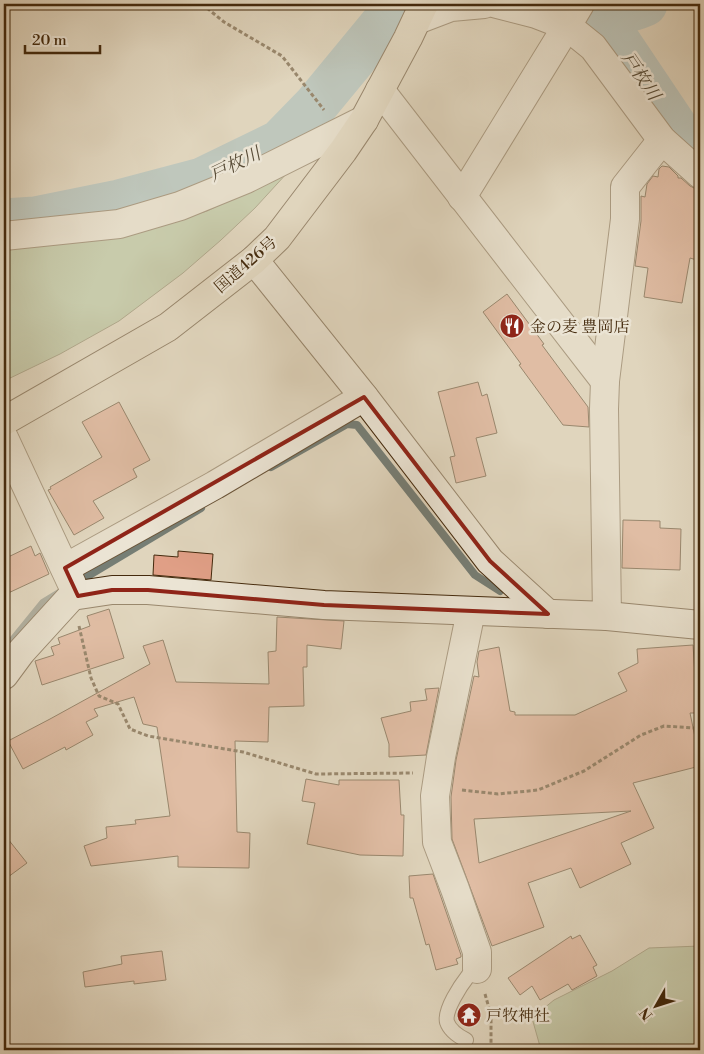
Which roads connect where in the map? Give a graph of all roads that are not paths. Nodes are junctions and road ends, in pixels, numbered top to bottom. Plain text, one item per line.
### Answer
1 (484, 4) edge
2 (497, 4) edge
3 (421, 10) edge
4 (573, 15) edge
5 (380, 90) junction
6 (352, 126) junction
7 (662, 140) junction
8 (700, 174) edge
9 (462, 197) junction
10 (4, 236) edge
11 (254, 260) junction
12 (605, 381) junction
13 (364, 397) junction
14 (4, 421) edge
15 (4, 438) edge
16 (65, 568) junction
17 (75, 596) junction
18 (471, 611) junction
19 (548, 614) junction
20 (607, 616) junction
21 (700, 625) edge
22 (4, 675) edge
23 (477, 969) joint
24 (466, 1040) dead end

1 - 3 street
2 - 4 street
3 - 5 highway, 国道426号
4 - 7 street
4 - 9 street
5 - 6 highway, 国道426号
5 - 9 street
6 - 10 street
6 - 11 highway, 国道426号
7 - 8 street
7 - 12 street
9 - 12 street
11 - 13 street
11 - 14 highway, 国道426号
12 - 20 street
13 - 16 street
13 - 19 street
15 - 16 street
16 - 17 street
17 - 18 street
17 - 22 street
18 - 19 street
18 - 23 street
19 - 20 street
20 - 21 street
23 - 24 lane

